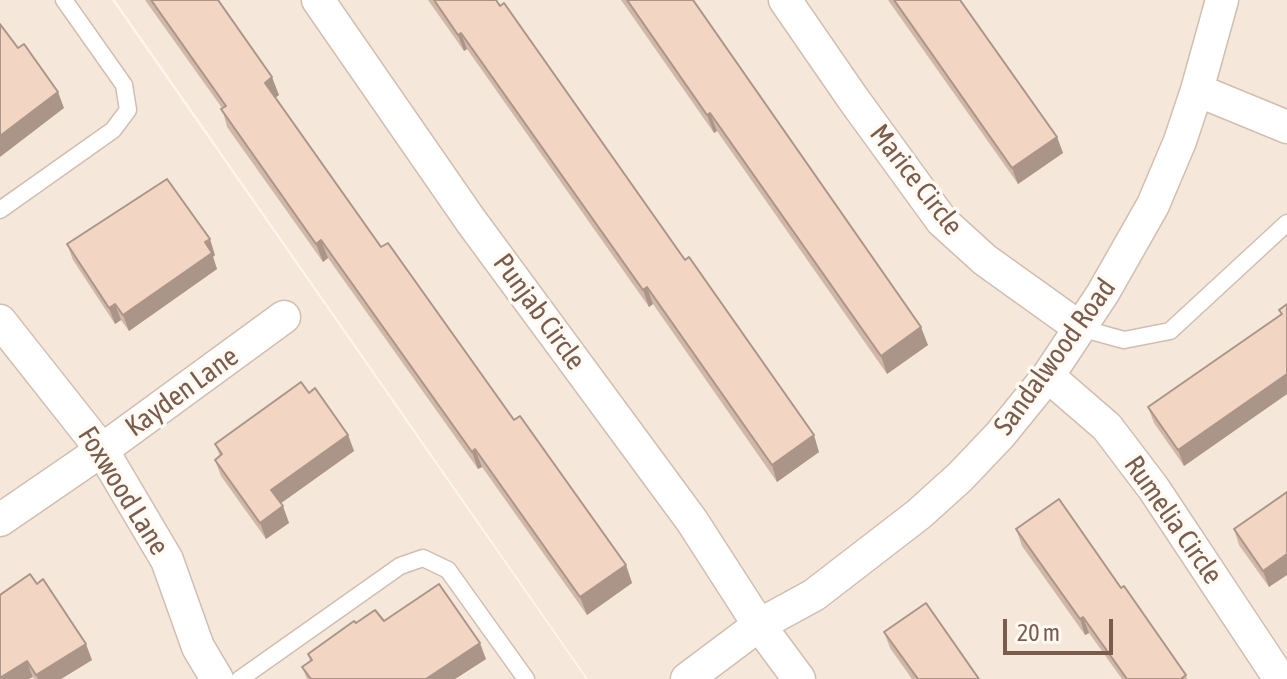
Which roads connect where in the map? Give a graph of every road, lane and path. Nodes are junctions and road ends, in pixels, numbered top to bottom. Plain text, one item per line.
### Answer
1 (64, 0) edge
2 (318, 0) edge
3 (785, 0) edge
4 (1222, 0) edge
5 (1197, 90) junction
6 (1287, 127) edge
7 (0, 210) edge
8 (1287, 223) edge
9 (284, 317) dead end
10 (0, 321) edge
11 (1080, 328) junction
12 (1048, 376) junction
13 (102, 450) junction
14 (0, 520) edge
15 (759, 625) junction
16 (1287, 675) edge
17 (217, 679) edge
18 (240, 679) edge
19 (526, 679) edge
20 (687, 679) edge
21 (799, 679) edge
22 (1281, 679) edge

1 - 7 lane
2 - 15 street, Punjab Circle
3 - 11 street, Marice Circle
4 - 5 street, Sandalwood Road
5 - 6 street
5 - 11 street, Sandalwood Road
8 - 11 lane
9 - 13 street, Kayden Lane
10 - 13 street, Foxwood Lane
11 - 12 street, Sandalwood Road
12 - 15 street, Sandalwood Road
12 - 22 street, Rumelia Circle
13 - 14 street, Kayden Lane
13 - 17 street, Foxwood Lane
15 - 20 street, Sandalwood Road
15 - 21 street, Punjab Circle
16 - 22 street, Rumelia Circle
18 - 19 lane

